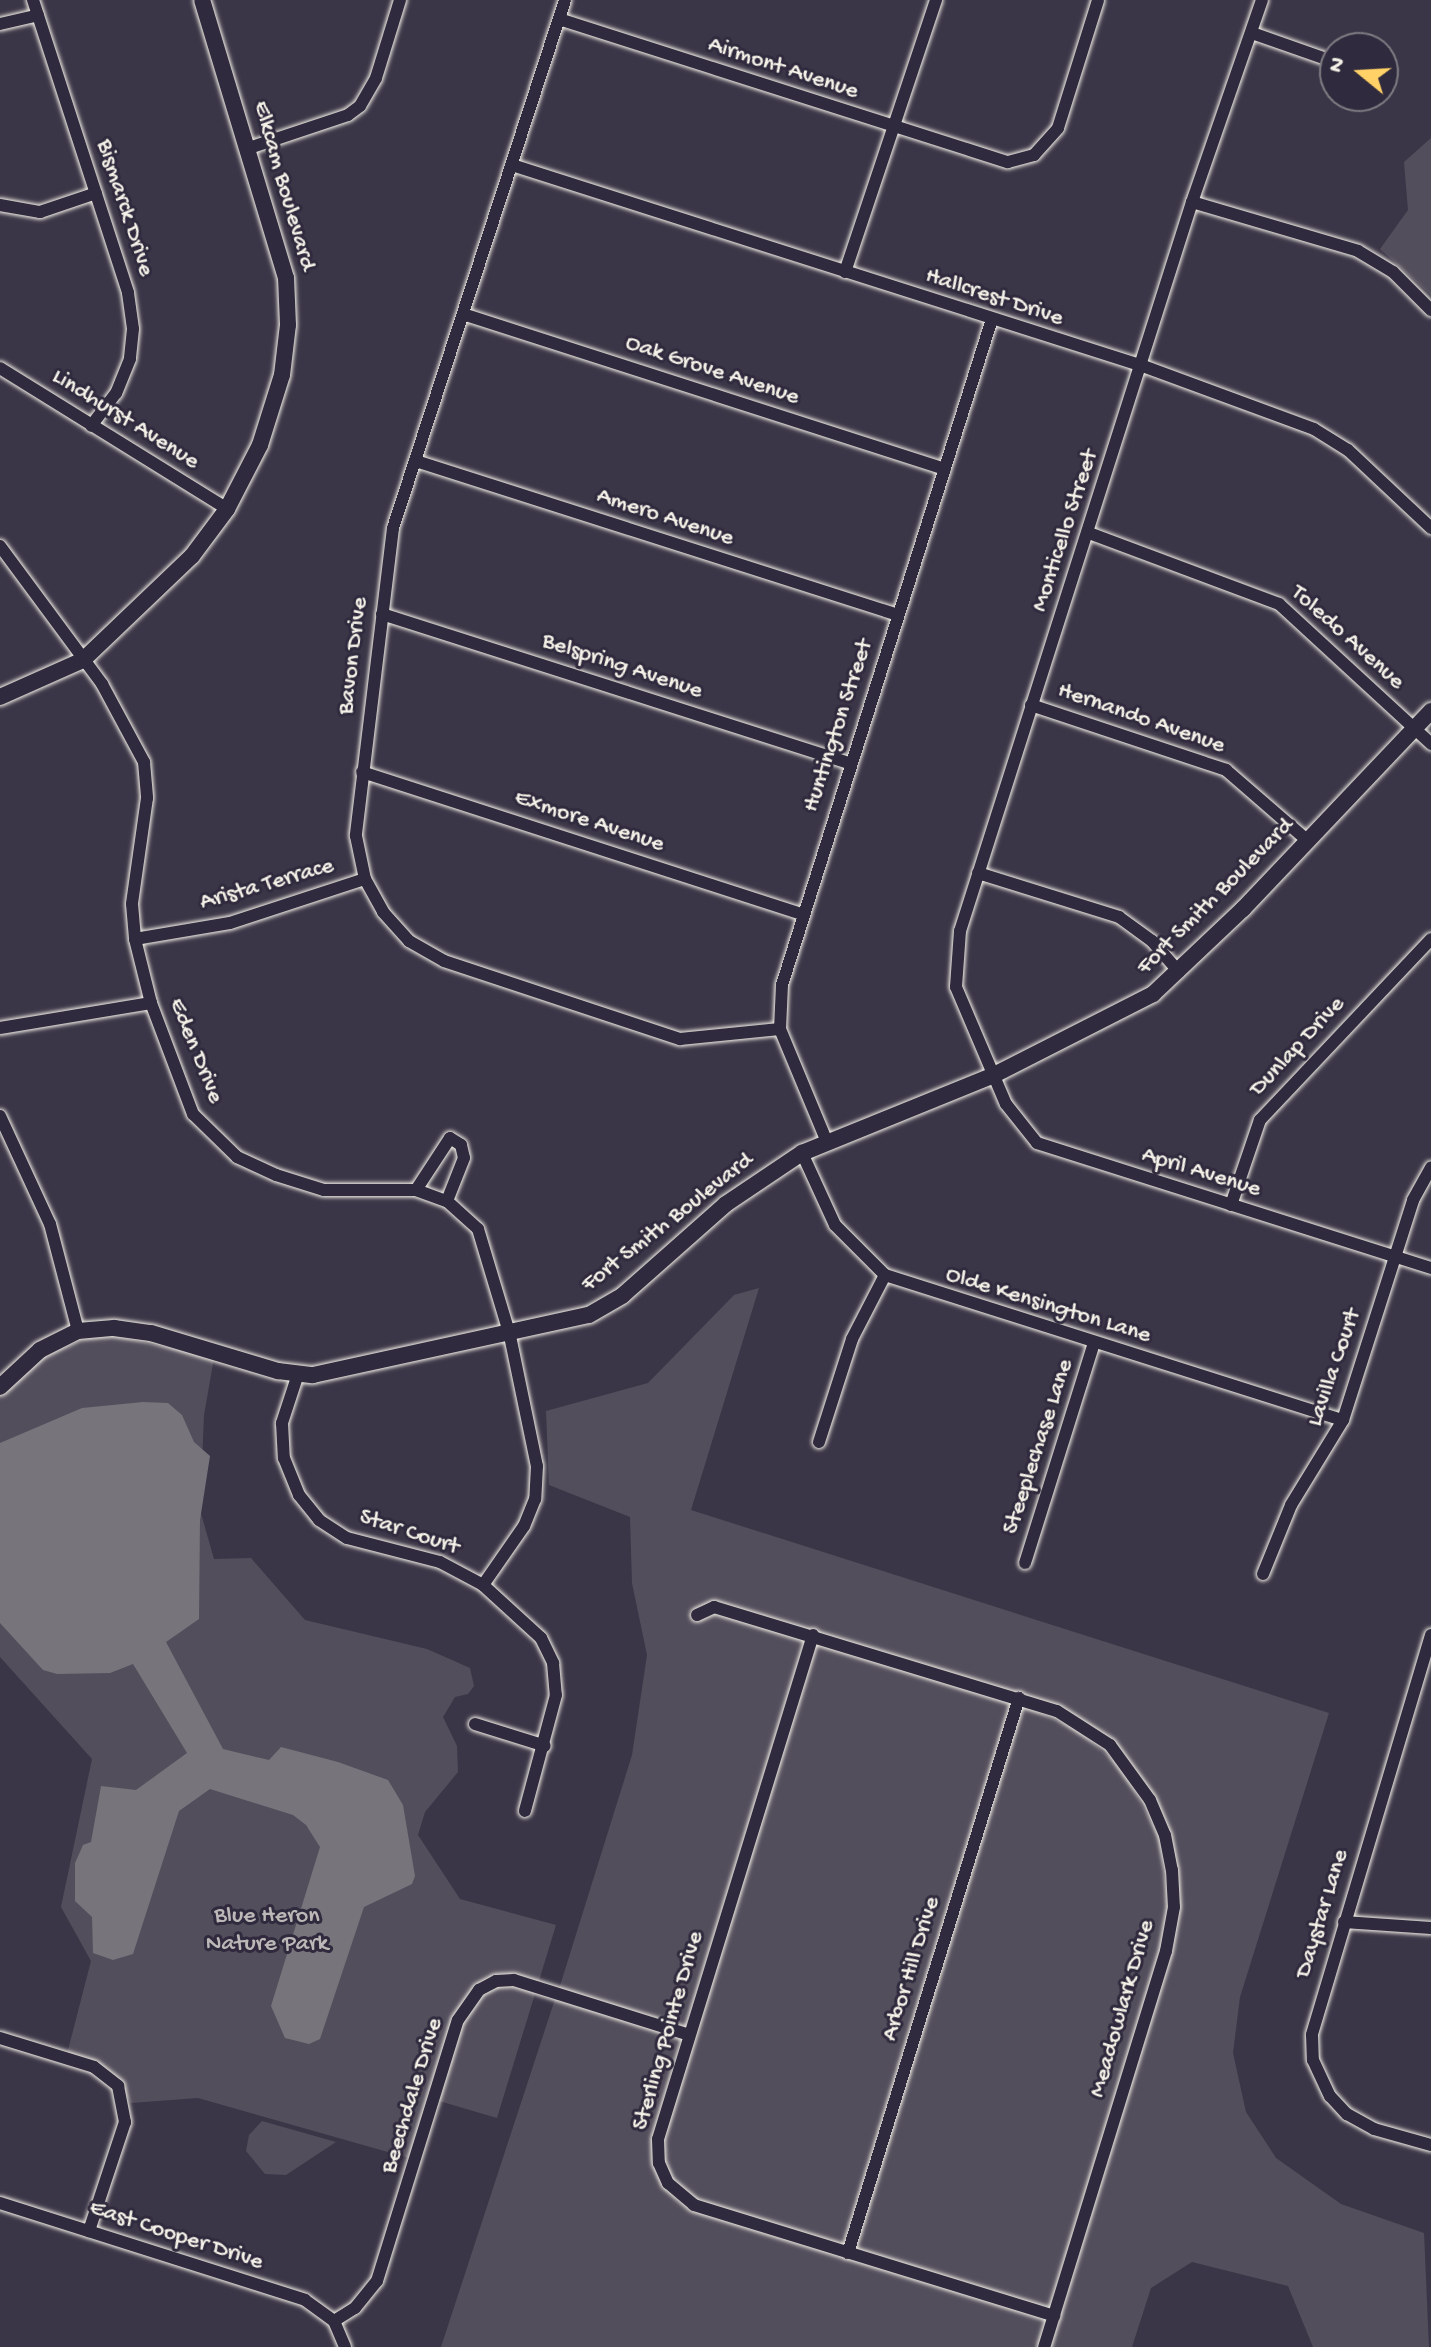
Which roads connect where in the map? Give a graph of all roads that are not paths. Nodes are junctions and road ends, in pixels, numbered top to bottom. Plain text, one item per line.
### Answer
1 (33, 0) edge
2 (202, 0) edge
3 (400, 0) edge
4 (565, 0) edge
5 (936, 0) edge
6 (1098, 0) edge
7 (1262, 0) edge
8 (38, 15) junction
9 (559, 19) junction
10 (0, 24) edge
11 (1252, 33) junction
12 (1319, 56) edge
13 (895, 129) junction
14 (249, 148) junction
15 (512, 165) junction
16 (96, 193) junction
17 (1192, 202) junction
18 (0, 205) edge
19 (845, 272) junction
20 (1431, 310) edge
21 (466, 315) junction
22 (991, 322) junction
23 (1143, 366) junction
24 (0, 368) edge
25 (91, 426) junction
26 (419, 462) junction
27 (945, 469) junction
28 (227, 509) junction
29 (1431, 528) edge
30 (1089, 533) junction
31 (0, 546) edge
32 (382, 614) junction
33 (898, 615) junction
34 (83, 660) junction
35 (0, 697) edge
36 (1031, 705) junction
37 (1431, 711) edge
38 (1415, 728) junction
39 (1431, 744) edge
40 (849, 763) junction
41 (362, 772) junction
42 (1308, 841) junction
43 (978, 873) junction
44 (365, 879) junction
45 (802, 914) junction
46 (135, 939) junction
47 (1431, 939) edge
48 (1179, 972) junction
49 (151, 1003) junction
50 (0, 1028) edge
51 (780, 1029) junction
52 (994, 1075) junction
53 (0, 1116) edge
54 (827, 1142) junction
55 (802, 1153) junction
56 (1431, 1168) edge
57 (416, 1190) junction
58 (447, 1201) junction
59 (1231, 1205) junction
60 (1395, 1256) junction
61 (1431, 1268) edge
62 (885, 1275) junction
63 (78, 1331) junction
64 (510, 1336) junction
65 (1094, 1343) junction
66 (298, 1374) junction
67 (0, 1387) edge
68 (1343, 1420) junction
69 (819, 1442) dead end
70 (1025, 1563) dead end
71 (1263, 1574) dead end
72 (483, 1585) junction
73 (697, 1615) dead end
74 (813, 1635) junction
75 (1431, 1635) edge
76 (1019, 1698) junction
77 (475, 1724) dead end
78 (545, 1746) junction
79 (525, 1811) dead end
80 (1344, 1922) junction
81 (1431, 1928) edge
82 (689, 2035) junction
83 (0, 2038) edge
84 (1431, 2145) edge
85 (0, 2203) edge
86 (89, 2231) junction
87 (848, 2253) junction
88 (1054, 2316) junction
89 (334, 2321) junction
90 (345, 2347) edge
91 (1044, 2347) edge

1 - 8 street, Bismarck Drive
2 - 14 street, Elkcam Boulevard
3 - 14 street
4 - 9 street, Bavon Drive
5 - 13 street
6 - 13 street, Airmont Avenue
7 - 11 street, Monticello Street
8 - 10 street
8 - 16 street, Bismarck Drive
9 - 13 street, Airmont Avenue
9 - 15 street, Bavon Drive
11 - 12 street
11 - 17 street, Monticello Street
13 - 19 street
14 - 28 street, Elkcam Boulevard
15 - 19 street, Hallcrest Drive
15 - 21 street, Bavon Drive
16 - 18 street
16 - 25 street, Bismarck Drive
17 - 20 street
17 - 23 street, Monticello Street
19 - 22 street, Hallcrest Drive
21 - 26 street, Bavon Drive
21 - 27 street, Oak Grove Avenue
22 - 23 street, Hallcrest Drive
22 - 27 street, Huntington Street
23 - 29 street, Hallcrest Drive
23 - 30 street, Monticello Street
24 - 25 street, Lindhurst Avenue
25 - 28 street, Lindhurst Avenue
26 - 32 street, Bavon Drive
26 - 33 street, Amero Avenue
27 - 33 street, Huntington Street
28 - 34 street, Elkcam Boulevard
30 - 36 street, Monticello Street
30 - 38 street, Toledo Avenue
31 - 34 street, Eden Drive
32 - 40 street, Belspring Avenue
32 - 41 street, Bavon Drive
33 - 40 street, Huntington Street
34 - 35 street, Elkcam Boulevard
34 - 46 street, Eden Drive
36 - 42 street, Hernando Avenue
36 - 43 street, Monticello Street
37 - 38 street, Fort Smith Boulevard
38 - 39 street, Toledo Avenue
38 - 42 street, Fort Smith Boulevard
40 - 45 street, Huntington Street
41 - 44 street, Bavon Drive
41 - 45 street, Exmore Avenue
42 - 48 street, Fort Smith Boulevard
43 - 48 street
43 - 52 street, Monticello Street
44 - 46 street, Arista Terrace
44 - 51 street, Bavon Drive
45 - 51 street, Huntington Street
46 - 49 street, Eden Drive
47 - 59 street, Dunlap Drive
48 - 52 street, Fort Smith Boulevard
49 - 50 street
49 - 57 street, Eden Drive
51 - 54 street, Huntington Street
52 - 54 street, Fort Smith Boulevard
52 - 59 street, April Avenue
53 - 63 street
54 - 55 street, Fort Smith Boulevard
55 - 62 street, Olde Kensington Lane
55 - 64 street, Fort Smith Boulevard
56 - 60 street, Lavilla Court
57 - 58 street, Eden Drive
57 - 58 street
58 - 64 street, Eden Drive
59 - 60 street, April Avenue
60 - 61 street, April Avenue
60 - 68 street, Lavilla Court
62 - 65 street, Olde Kensington Lane
62 - 69 street
63 - 66 street, Fort Smith Boulevard
63 - 67 street, Fort Smith Boulevard
64 - 66 street, Fort Smith Boulevard
64 - 72 street, Eden Drive
65 - 68 street, Olde Kensington Lane
65 - 70 street, Steeplechase Lane
66 - 72 street, Star Court
68 - 71 street, Lavilla Court
72 - 78 street, Star Court
73 - 74 street, Meadowlark Drive
74 - 76 street, Meadowlark Drive
74 - 82 street, Sterling Pointe Drive
75 - 80 street, Daystar Lane
76 - 87 street, Arbor Hill Drive
76 - 88 street, Meadowlark Drive
77 - 78 street
78 - 79 street, Star Court
80 - 81 street
80 - 84 street, Daystar Lane
82 - 87 street, Sterling Pointe Drive
82 - 89 street, Beechdale Drive
83 - 86 street
85 - 86 street, East Cooper Drive
86 - 89 street, East Cooper Drive
87 - 88 street, Sterling Pointe Drive
88 - 91 street, Meadowlark Drive
89 - 90 street

